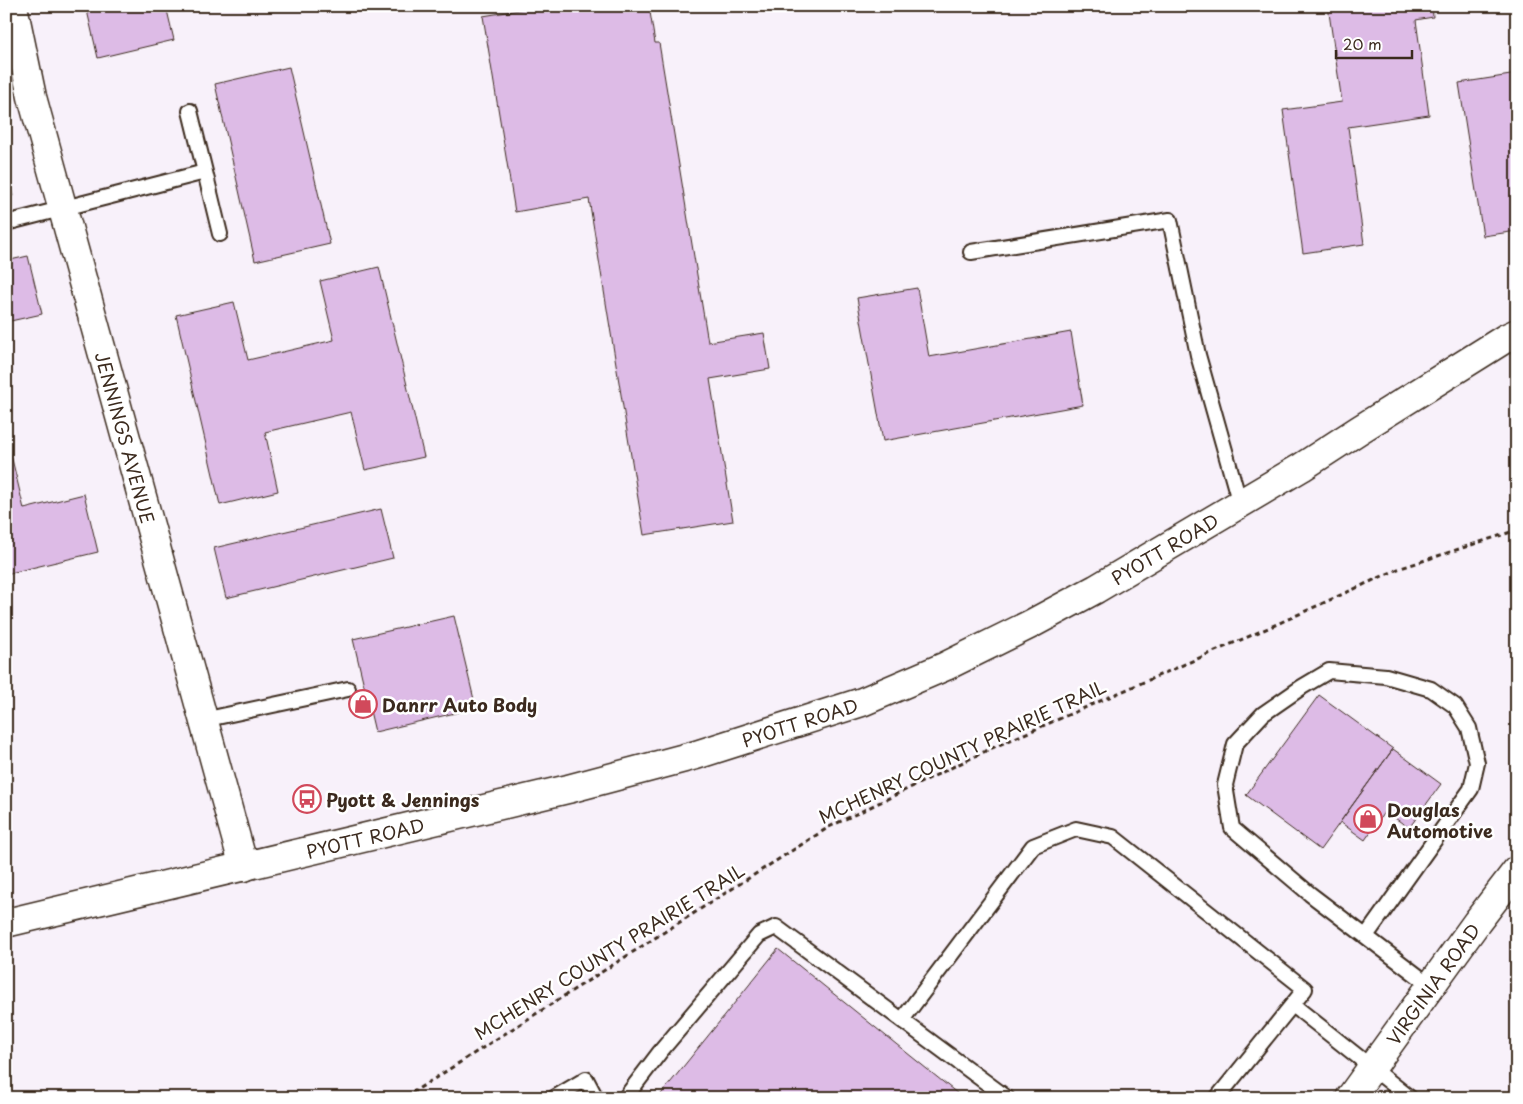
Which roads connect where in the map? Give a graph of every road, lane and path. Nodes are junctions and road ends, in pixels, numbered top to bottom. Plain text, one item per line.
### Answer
1 (13, 6) edge
2 (190, 111) dead end
3 (205, 172) junction
4 (63, 209) junction
5 (6, 223) edge
6 (220, 234) dead end
7 (971, 252) dead end
8 (1517, 332) edge
9 (1240, 504) junction
10 (1517, 530) edge
11 (348, 689) dead end
12 (203, 720) junction
13 (244, 867) junction
14 (1517, 870) edge
15 (7, 922) edge
16 (1366, 936) junction
17 (1431, 986) junction
18 (1293, 1005) junction
19 (902, 1020) junction
20 (1372, 1068) junction
21 (404, 1098) edge
22 (554, 1098) edge
23 (596, 1098) edge
24 (625, 1098) edge
25 (1007, 1098) edge
26 (1217, 1098) edge
27 (1350, 1098) edge
28 (1410, 1098) edge

1 - 4 street, JENNINGS AVENUE
2 - 3 lane
3 - 4 lane
3 - 6 lane
4 - 5 lane
4 - 12 street, JENNINGS AVENUE
7 - 9 lane
8 - 9 street, PYOTT ROAD
9 - 13 street, PYOTT ROAD
10 - 21 path, MCHENRY COUNTY PRAIRIE TRAIL
11 - 12 lane
12 - 13 street, JENNINGS AVENUE
13 - 15 street, PYOTT ROAD
14 - 17 street, VIRGINIA ROAD
16 - 16 lane
16 - 17 lane
17 - 20 street, VIRGINIA ROAD
18 - 19 lane
18 - 20 lane
18 - 26 lane
19 - 24 lane
19 - 25 lane
20 - 27 street, VIRGINIA ROAD
20 - 28 lane
22 - 23 lane

